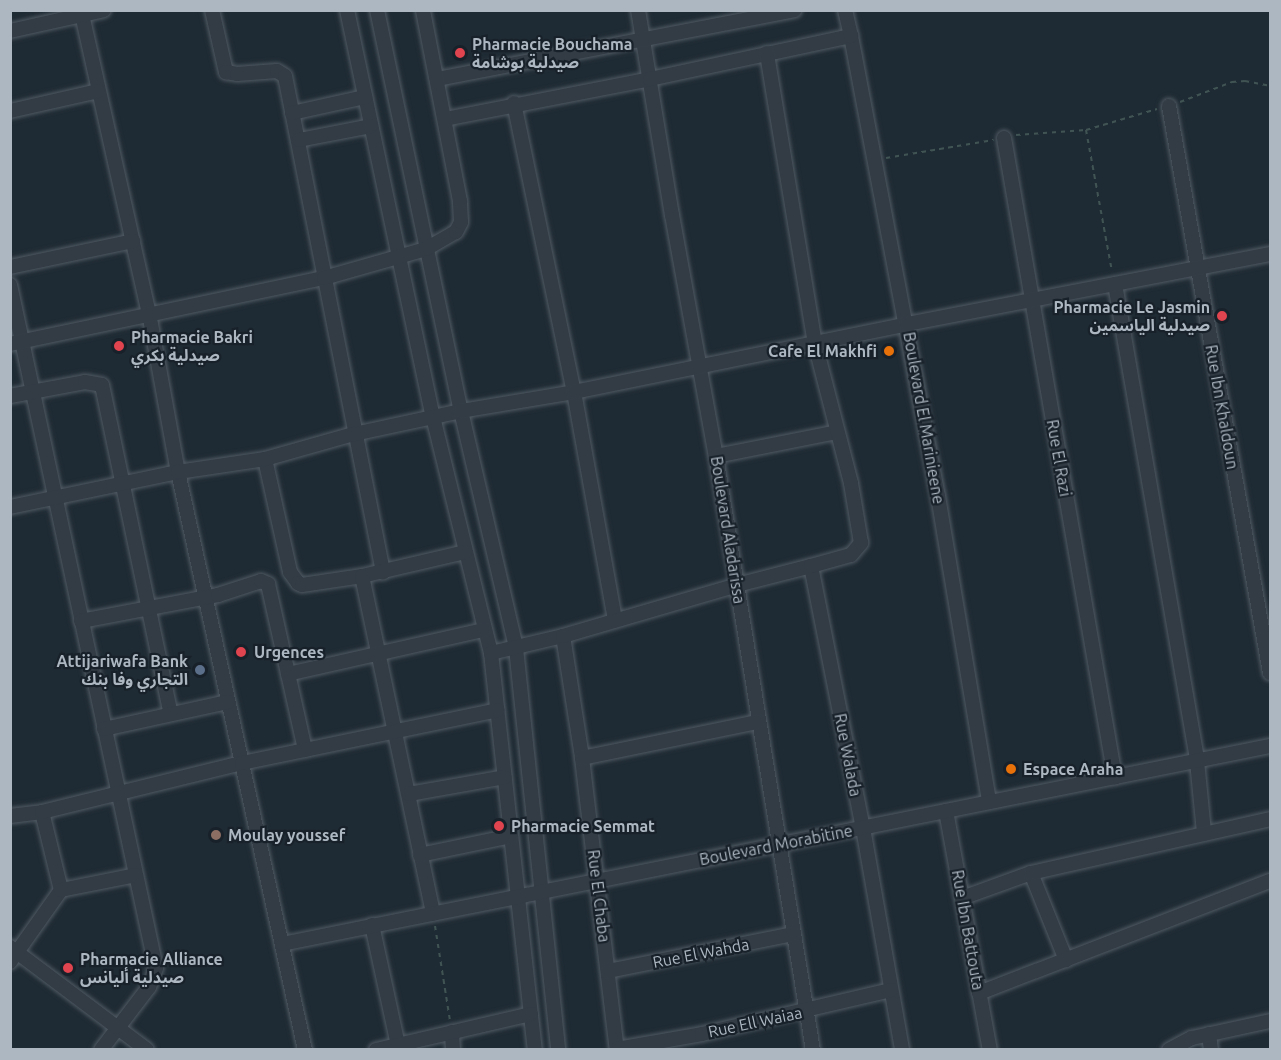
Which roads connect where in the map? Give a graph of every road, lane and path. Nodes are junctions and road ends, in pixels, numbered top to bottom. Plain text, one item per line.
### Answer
1 (104, 10) edge
2 (212, 10) edge
3 (347, 10) edge
4 (377, 10) edge
5 (423, 10) edge
6 (638, 10) edge
7 (794, 10) edge
8 (845, 10) edge
9 (82, 13) edge
10 (10, 31) edge
11 (851, 36) junction
12 (643, 40) junction
13 (767, 53) junction
14 (650, 79) junction
15 (437, 80) junction
16 (1270, 86) edge
17 (98, 91) junction
18 (365, 97) junction
19 (514, 103) junction
20 (1168, 106) junction
21 (10, 111) edge
22 (292, 113) junction
23 (445, 119) junction
24 (371, 126) junction
25 (1086, 130) junction
26 (1004, 138) junction
27 (299, 140) junction
28 (874, 159) junction
29 (133, 241) junction
30 (426, 249) junction
31 (1270, 254) edge
32 (400, 257) junction
33 (10, 267) edge
34 (1197, 268) junction
35 (324, 279) junction
36 (1115, 284) junction
37 (10, 285) edge
38 (1031, 301) junction
39 (148, 314) junction
40 (907, 324) junction
41 (16, 342) edge
42 (815, 344) junction
43 (699, 365) junction
44 (33, 392) junction
45 (574, 392) junction
46 (10, 396) edge
47 (461, 411) junction
48 (433, 417) junction
49 (837, 432) junction
50 (354, 434) junction
51 (716, 456) junction
52 (265, 459) junction
53 (178, 472) junction
54 (121, 484) junction
55 (55, 498) junction
56 (10, 507) edge
57 (465, 552) junction
58 (811, 566) junction
59 (383, 572) junction
60 (362, 576) junction
61 (737, 585) junction
62 (205, 597) junction
63 (148, 608) junction
64 (615, 620) junction
65 (81, 621) junction
66 (484, 630) junction
67 (563, 636) junction
68 (516, 648) junction
69 (491, 652) junction
70 (377, 654) junction
71 (1270, 673) edge
72 (288, 674) junction
73 (228, 702) junction
74 (498, 710) junction
75 (171, 714) junction
76 (758, 722) junction
77 (104, 729) junction
78 (394, 731) junction
79 (1270, 746) edge
80 (305, 750) junction
81 (582, 758) junction
82 (1197, 761) junction
83 (242, 763) junction
84 (505, 777) junction
85 (1115, 777) junction
86 (121, 793) junction
87 (409, 794) junction
88 (988, 802) junction
89 (946, 811) junction
90 (42, 812) junction
91 (10, 816) edge
92 (1270, 819) edge
93 (863, 828) junction
94 (1204, 832) junction
95 (511, 836) junction
96 (778, 844) junction
97 (420, 855) junction
98 (1031, 873) junction
99 (136, 876) junction
100 (596, 881) junction
101 (1270, 881) edge
102 (61, 890) junction
103 (542, 892) junction
104 (518, 896) junction
105 (962, 898) junction
106 (433, 914) junction
107 (372, 925) junction
108 (793, 934) junction
109 (282, 944) junction
110 (13, 954) edge
111 (1066, 960) junction
112 (608, 971) junction
113 (891, 990) junction
114 (979, 993) junction
115 (807, 1011) junction
116 (531, 1014) junction
117 (1270, 1021) edge
118 (117, 1028) junction
119 (452, 1032) junction
120 (1209, 1034) junction
121 (399, 1046) edge
122 (617, 1049) edge
123 (101, 1050) edge
124 (147, 1050) edge
125 (305, 1050) edge
126 (376, 1050) edge
127 (453, 1050) edge
128 (535, 1050) edge
129 (558, 1050) edge
130 (813, 1050) edge
131 (902, 1050) edge
132 (990, 1050) edge
133 (1169, 1050) edge
134 (1211, 1050) edge

1 - 9 street
2 - 22 street
3 - 18 street
4 - 30 street
5 - 15 street
6 - 12 street, Boulevard Aladarissa
7 - 12 street
8 - 11 street, Boulevard El Marinieene
9 - 10 street
9 - 17 street
11 - 13 street
11 - 28 street, Boulevard El Marinieene
12 - 14 street, Boulevard Aladarissa
12 - 15 street
13 - 14 street
13 - 42 street
14 - 19 street
14 - 43 street, Boulevard Aladarissa
15 - 23 street
16 - 20 path
17 - 21 street
17 - 29 street
18 - 22 street
18 - 24 street
19 - 23 street
19 - 45 street
20 - 25 path
20 - 34 street, Rue Ibn Khaldoun
22 - 27 street
23 - 30 street
24 - 27 street
24 - 32 street
25 - 26 path
25 - 36 path
26 - 28 path
26 - 38 street, Rue El Razi
27 - 35 street
28 - 40 street, Boulevard El Marinieene
29 - 33 street
29 - 39 street
30 - 32 street
30 - 47 street
31 - 34 street
32 - 35 street
32 - 48 street
34 - 36 street
34 - 71 street, Rue Ibn Khaldoun
35 - 39 street
35 - 50 street
36 - 38 street
36 - 82 street
37 - 41 street
38 - 40 street
38 - 85 street, Rue El Razi
39 - 41 street
39 - 53 street
40 - 42 street
40 - 88 street, Boulevard El Marinieene
41 - 44 street
42 - 43 street
42 - 49 street
43 - 45 street
43 - 51 street, Boulevard Aladarissa
44 - 46 street
44 - 54 street
44 - 55 street
45 - 47 street
45 - 64 street
47 - 48 street
47 - 68 street
48 - 50 street
48 - 57 street
49 - 51 street
49 - 58 street
50 - 52 street
50 - 59 street
51 - 61 street, Boulevard Aladarissa
52 - 53 street
52 - 60 street
53 - 54 street
53 - 62 street
54 - 55 street
54 - 63 street
55 - 56 street
55 - 65 street
57 - 59 street
57 - 66 street
58 - 61 street
58 - 93 street, Rue Walada
59 - 60 street
60 - 70 street
61 - 64 street
61 - 76 street, Boulevard Aladarissa
62 - 63 street
62 - 72 street
62 - 73 street
63 - 65 street
63 - 75 street
64 - 67 street
65 - 77 street
66 - 69 street
66 - 70 street
67 - 68 street
67 - 81 street, Rue El Chaba
68 - 69 street
68 - 103 street
69 - 74 street
70 - 72 street
70 - 78 street
72 - 80 street
73 - 75 street
73 - 83 street
74 - 78 street
74 - 84 street
75 - 77 street
76 - 81 street
76 - 96 street, Boulevard Aladarissa
77 - 86 street
78 - 80 street
78 - 87 street
79 - 82 street, Boulevard Morabitine
80 - 83 street
81 - 100 street, Rue El Chaba
82 - 85 street, Boulevard Morabitine
82 - 94 street
83 - 86 street
83 - 109 street
84 - 87 street
84 - 95 street
85 - 88 street, Boulevard Morabitine
86 - 90 street
86 - 99 street
87 - 97 street
88 - 89 street, Boulevard Morabitine
89 - 93 street, Boulevard Morabitine
89 - 105 street, Rue Ibn Battouta
90 - 91 street
90 - 102 street
92 - 94 street
93 - 96 street, Boulevard Morabitine
93 - 113 street, Rue Walada
94 - 98 street
95 - 97 street
95 - 104 street
96 - 100 street, Boulevard Morabitine
96 - 108 street, Boulevard Aladarissa
97 - 106 street
98 - 105 street
98 - 111 street
99 - 102 street
99 - 118 street
100 - 103 street, Boulevard Morabitine
100 - 112 street, Rue El Chaba
101 - 111 street
102 - 110 street
103 - 104 street, Boulevard Morabitine
103 - 129 street
104 - 106 street, Boulevard Morabitine
104 - 116 street
105 - 114 street, Rue Ibn Battouta
106 - 107 street, Boulevard Morabitine
106 - 119 path
107 - 109 street, Boulevard Morabitine
107 - 121 street
108 - 112 street, Rue El Wahda
108 - 115 street, Boulevard Aladarissa
109 - 125 street
110 - 118 street
111 - 114 street
112 - 122 street, Rue El Chaba
113 - 115 street, Rue Ell Waiaa
113 - 131 street, Rue Walada
114 - 132 street, Rue Ibn Battouta
115 - 122 street, Rue Ell Waiaa
115 - 130 street, Boulevard Aladarissa
116 - 119 street
116 - 128 street
117 - 120 street
118 - 123 street
118 - 124 street
119 - 121 street
119 - 127 street
120 - 133 street
120 - 134 street
121 - 126 street

